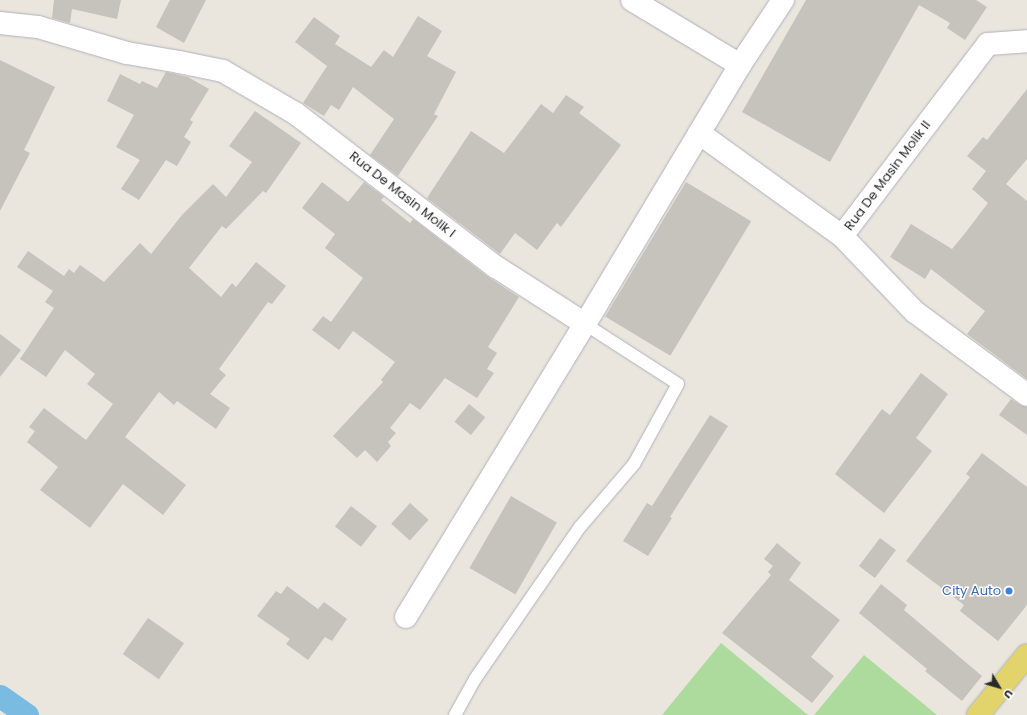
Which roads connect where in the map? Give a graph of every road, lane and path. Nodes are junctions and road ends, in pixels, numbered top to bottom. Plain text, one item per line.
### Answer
1 (632, 0) edge
2 (782, 0) edge
3 (0, 23) edge
4 (1027, 41) edge
5 (740, 65) junction
6 (699, 133) junction
7 (842, 236) junction
8 (585, 324) junction
9 (1027, 395) edge
10 (406, 617) dead end
11 (1027, 655) edge
12 (455, 715) edge
13 (978, 715) edge

1 - 5 street
2 - 5 street
3 - 8 street, Rua De Masin Molik I
4 - 7 street, Rua De Masin Molik II
5 - 6 street
6 - 7 street, Rua De Masin Molik II
6 - 8 street
7 - 9 street
8 - 10 street
8 - 12 lane
11 - 13 main road

